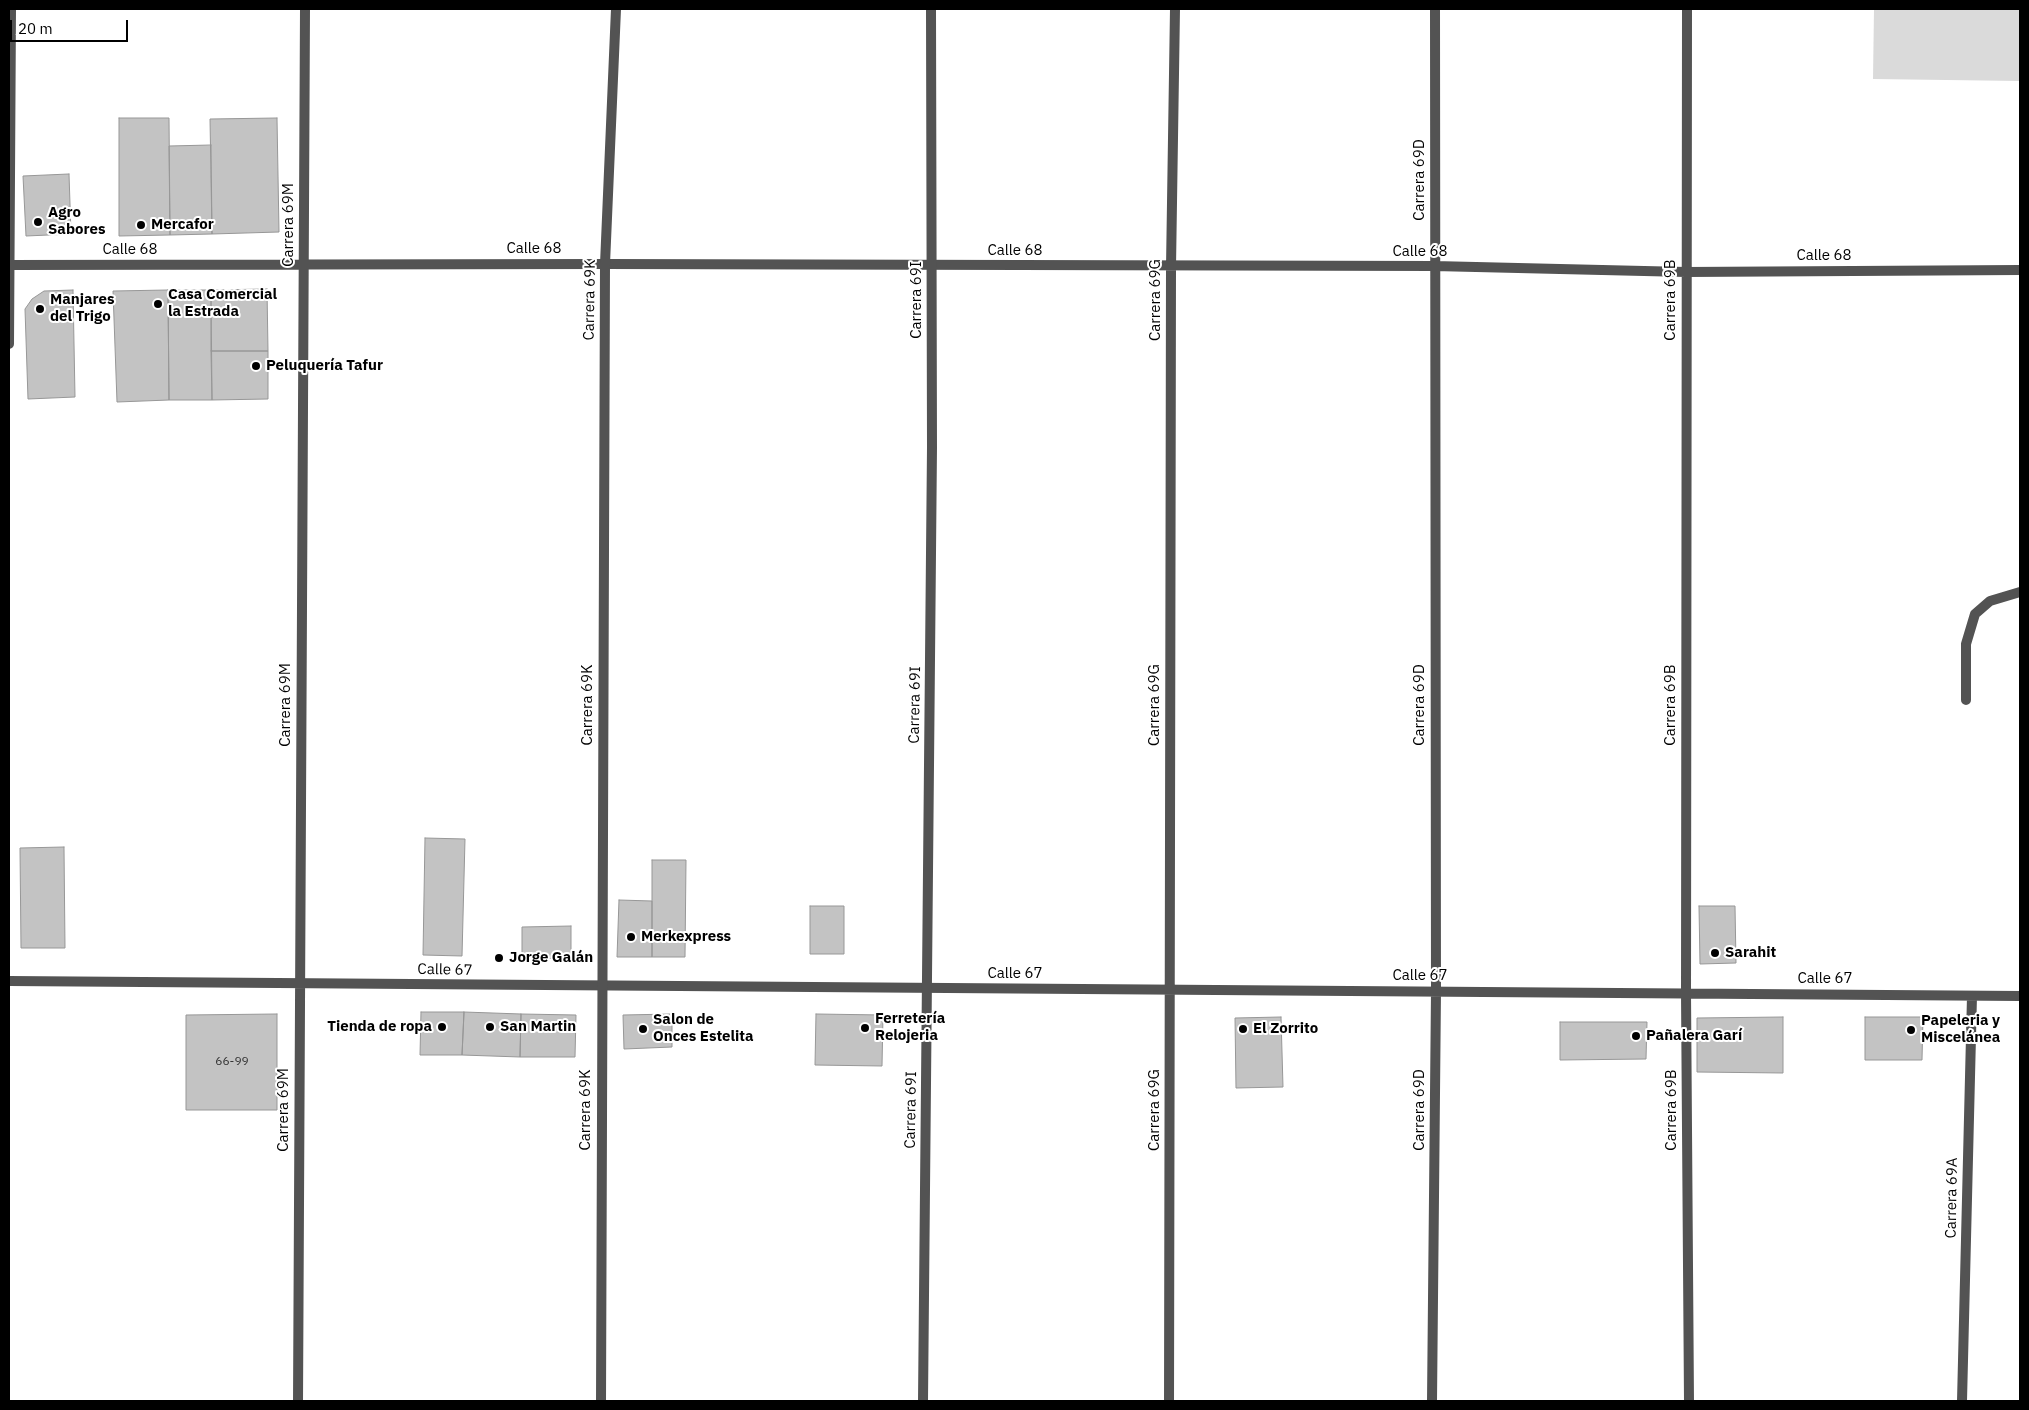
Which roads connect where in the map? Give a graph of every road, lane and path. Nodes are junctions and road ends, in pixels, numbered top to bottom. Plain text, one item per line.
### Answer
1 (11, 9) edge
2 (305, 9) edge
3 (616, 9) edge
4 (931, 9) edge
5 (1175, 9) edge
6 (1435, 9) edge
7 (1687, 9) edge
8 (605, 264) junction
9 (10, 265) edge
10 (304, 265) junction
11 (932, 266) junction
12 (1434, 266) junction
13 (1171, 267) junction
14 (2020, 270) edge
15 (1686, 272) junction
16 (9, 344) edge
17 (2020, 592) edge
18 (1966, 700) dead end
19 (9, 981) edge
20 (300, 983) junction
21 (602, 987) junction
22 (927, 988) junction
23 (1170, 990) junction
24 (1436, 991) junction
25 (1686, 993) junction
26 (1972, 996) junction
27 (2020, 996) edge
28 (298, 1401) edge
29 (601, 1401) edge
30 (923, 1401) edge
31 (1169, 1401) edge
32 (1432, 1401) edge
33 (1688, 1401) edge
34 (1962, 1401) edge

1 - 9 street
2 - 10 street, Carrera 69M
3 - 8 street, Carrera 69K
4 - 11 street, Carrera 69I
5 - 13 street, Carrera 69G
6 - 12 street, Carrera 69D
7 - 15 street, Carrera 69B
8 - 10 street, Calle 68
8 - 11 street, Calle 68
8 - 21 street, Carrera 69K
9 - 10 street, Calle 68
9 - 16 street
10 - 20 street, Carrera 69M
11 - 13 street, Calle 68
11 - 22 street, Carrera 69I
12 - 13 street, Calle 68
12 - 15 street, Calle 68
12 - 24 street, Carrera 69D
13 - 23 street, Carrera 69G
14 - 15 street, Calle 68
15 - 25 street, Carrera 69B
17 - 18 street
19 - 20 street, Calle 67
20 - 21 street, Calle 67
20 - 28 street, Carrera 69M
21 - 22 street, Calle 67
21 - 29 street, Carrera 69K
22 - 23 street, Calle 67
22 - 30 street, Carrera 69I
23 - 24 street, Calle 67
23 - 31 street, Carrera 69G
24 - 25 street, Calle 67
24 - 32 street, Carrera 69D
25 - 26 street, Calle 67
25 - 33 street, Carrera 69B
26 - 27 street, Calle 67
26 - 34 street, Carrera 69A

